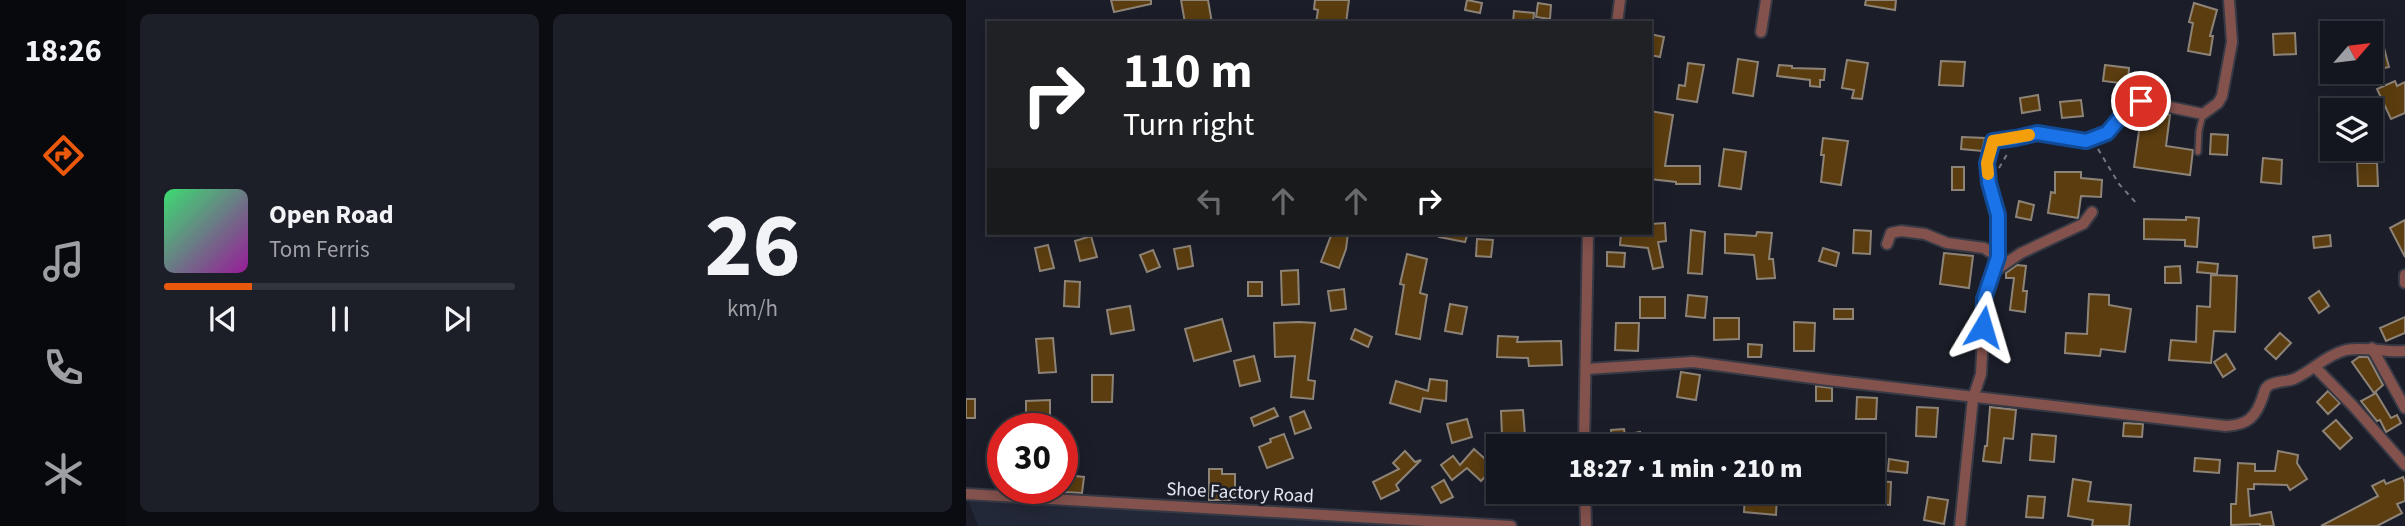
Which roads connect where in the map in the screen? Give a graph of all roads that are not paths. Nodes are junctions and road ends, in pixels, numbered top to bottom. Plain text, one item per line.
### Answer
1 (1619, 0) edge
2 (1766, 0) edge
3 (2229, 0) edge
4 (1617, 21) edge
5 (1761, 32) dead end
6 (2203, 114) junction
7 (2198, 152) dead end
8 (2092, 212) dead end
9 (1588, 235) edge
10 (1888, 244) dead end
11 (1998, 257) junction
12 (1995, 271) junction
13 (2405, 275) edge
14 (2405, 283) edge
15 (2372, 348) junction
16 (2405, 351) edge
17 (2315, 367) junction
18 (1587, 369) junction
19 (1973, 398) junction
20 (2405, 408) edge
21 (1584, 434) edge
22 (2405, 465) edge
23 (966, 494) edge
24 (1585, 504) edge
25 (1511, 526) edge
26 (1586, 526) edge
27 (1961, 526) edge

1 - 4 street
2 - 5 street
3 - 6 street
6 - 7 lane
6 - 11 street
8 - 12 street
9 - 18 street
10 - 11 street
11 - 12 street
12 - 19 street
13 - 14 street
15 - 16 street
15 - 17 street
15 - 20 street
17 - 19 street
17 - 22 street
18 - 19 street
18 - 21 street
19 - 27 street
23 - 25 street, Shoe Factory Road
24 - 26 street

